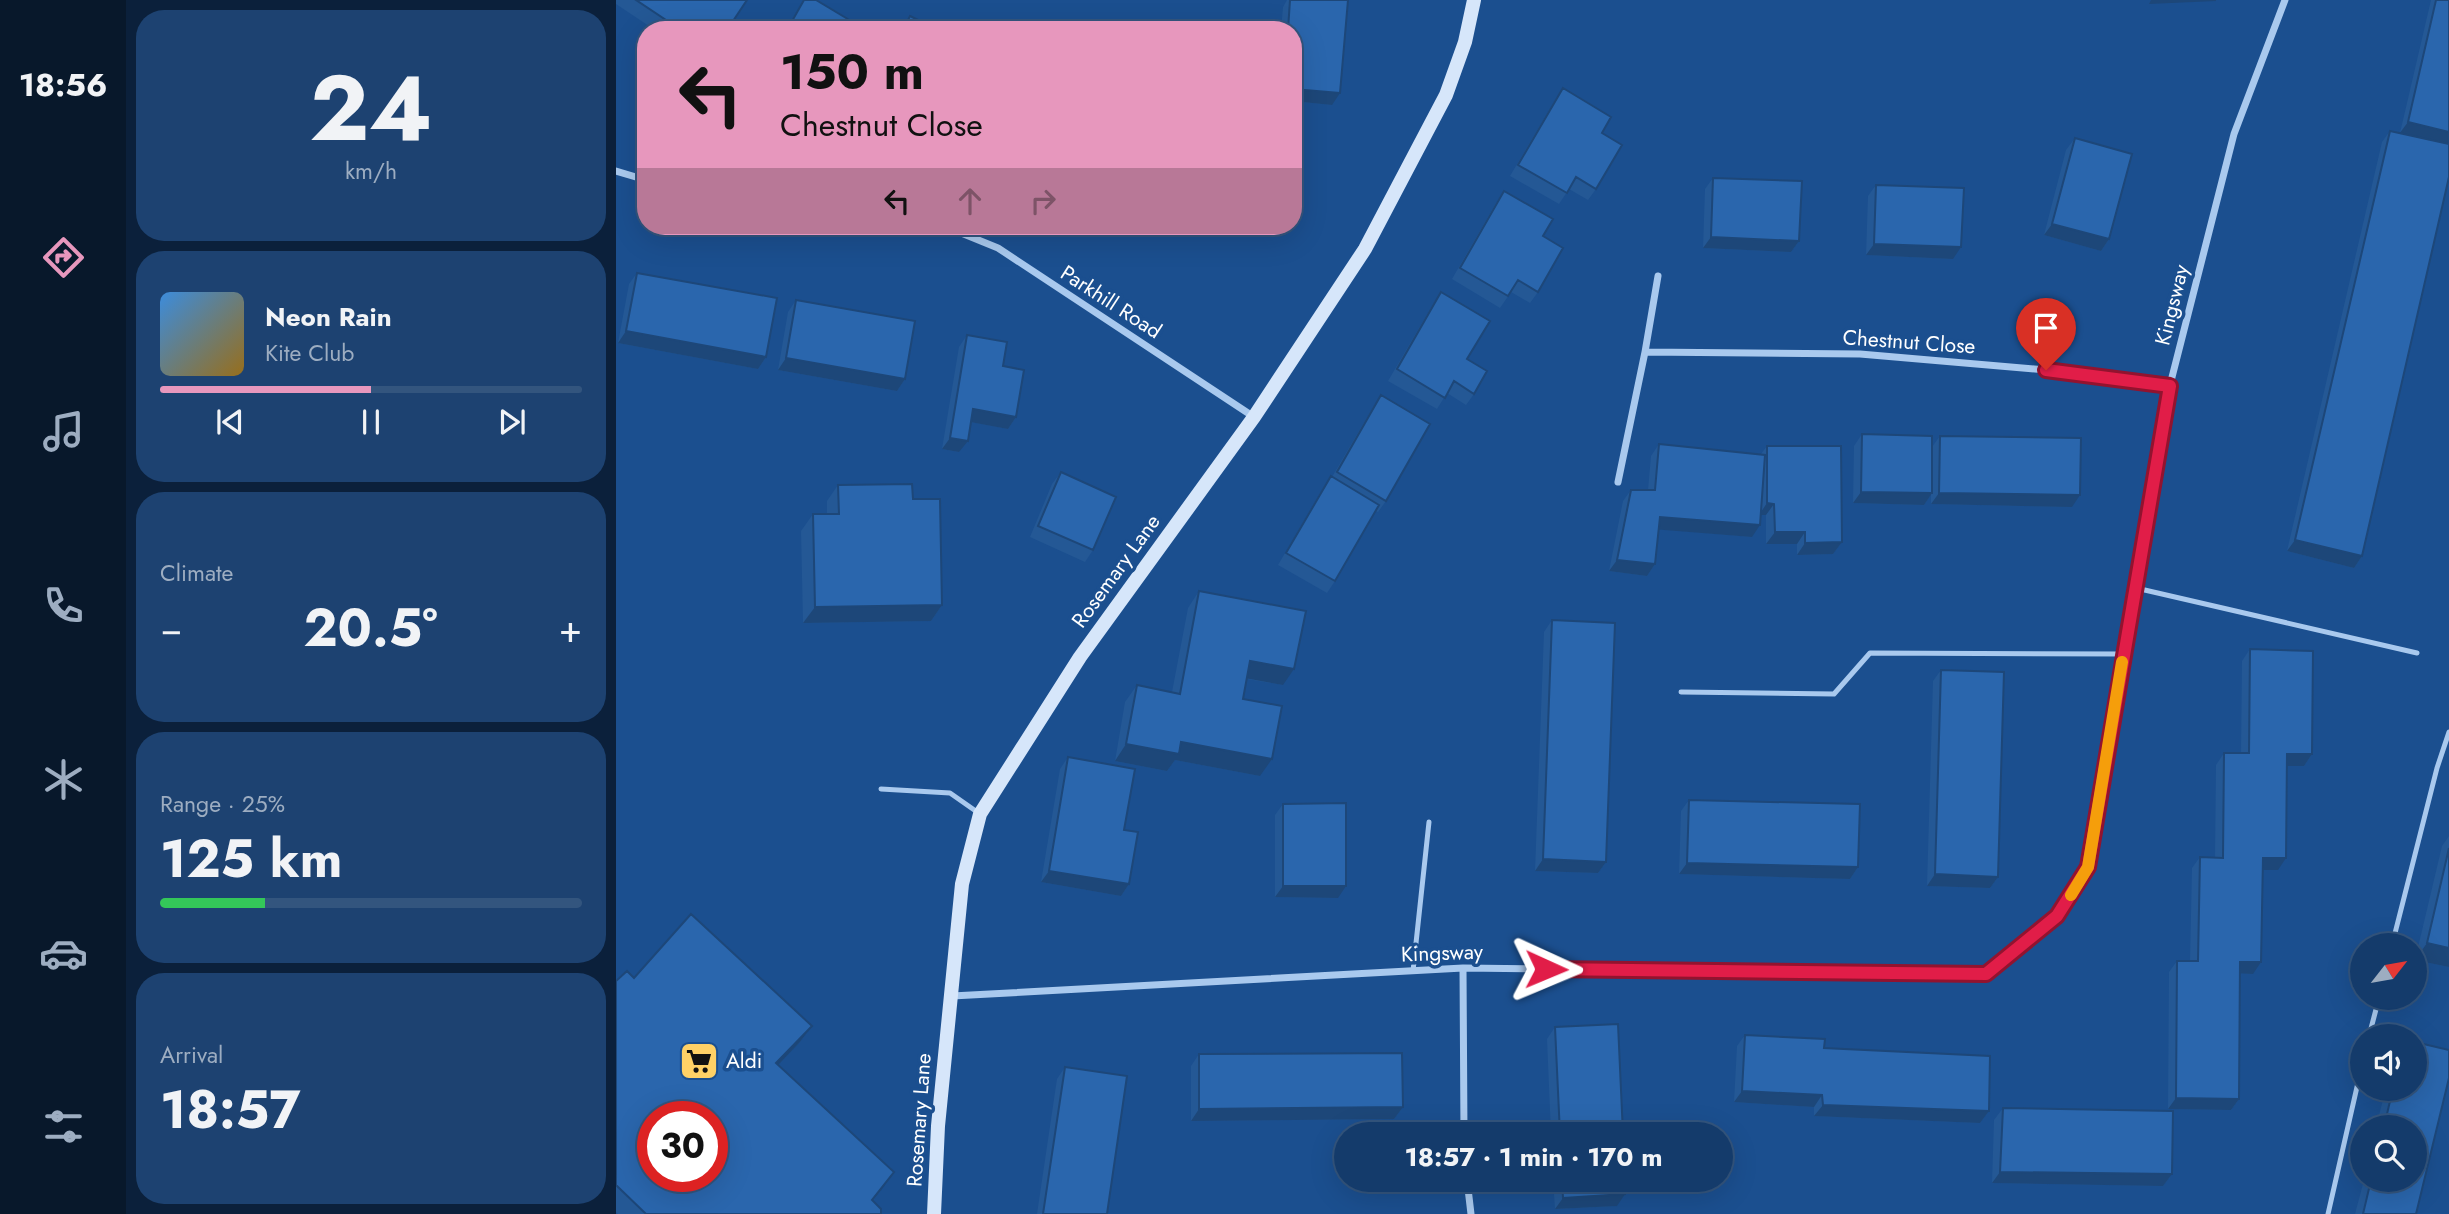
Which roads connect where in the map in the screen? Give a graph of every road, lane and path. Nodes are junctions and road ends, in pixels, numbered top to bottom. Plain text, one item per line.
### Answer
1 (1474, 0) edge
2 (2285, 0) edge
3 (616, 171) edge
4 (637, 177) edge
5 (966, 235) edge
6 (1658, 276) dead end
7 (1646, 352) junction
8 (2170, 386) junction
9 (1254, 417) junction
10 (1618, 482) dead end
11 (2136, 588) junction
12 (2417, 653) dead end
13 (2124, 654) junction
14 (1681, 692) dead end
15 (2449, 732) edge
16 (881, 789) dead end
17 (980, 814) junction
18 (1429, 822) dead end
19 (2395, 933) edge
20 (1463, 968) junction
21 (1413, 971) junction
22 (952, 996) junction
23 (2354, 1101) edge
24 (1464, 1122) edge
25 (1468, 1192) edge
26 (934, 1214) edge
27 (1471, 1214) edge
28 (2328, 1214) edge

1 - 9 street, Rosemary Lane
2 - 8 street, Kingsway
3 - 4 street
5 - 9 street, Parkhill Road
6 - 7 street
7 - 8 street, Chestnut Close
7 - 10 street
8 - 11 street, Kingsway
9 - 17 street, Rosemary Lane
11 - 12 lane
11 - 13 street, Kingsway
13 - 14 lane
13 - 20 street, Kingsway
15 - 19 lane
16 - 17 lane
17 - 22 street, Rosemary Lane
18 - 21 lane
20 - 21 street, Kingsway
20 - 24 street
21 - 22 street, Kingsway
22 - 26 street, Rosemary Lane
23 - 28 lane
25 - 27 street

